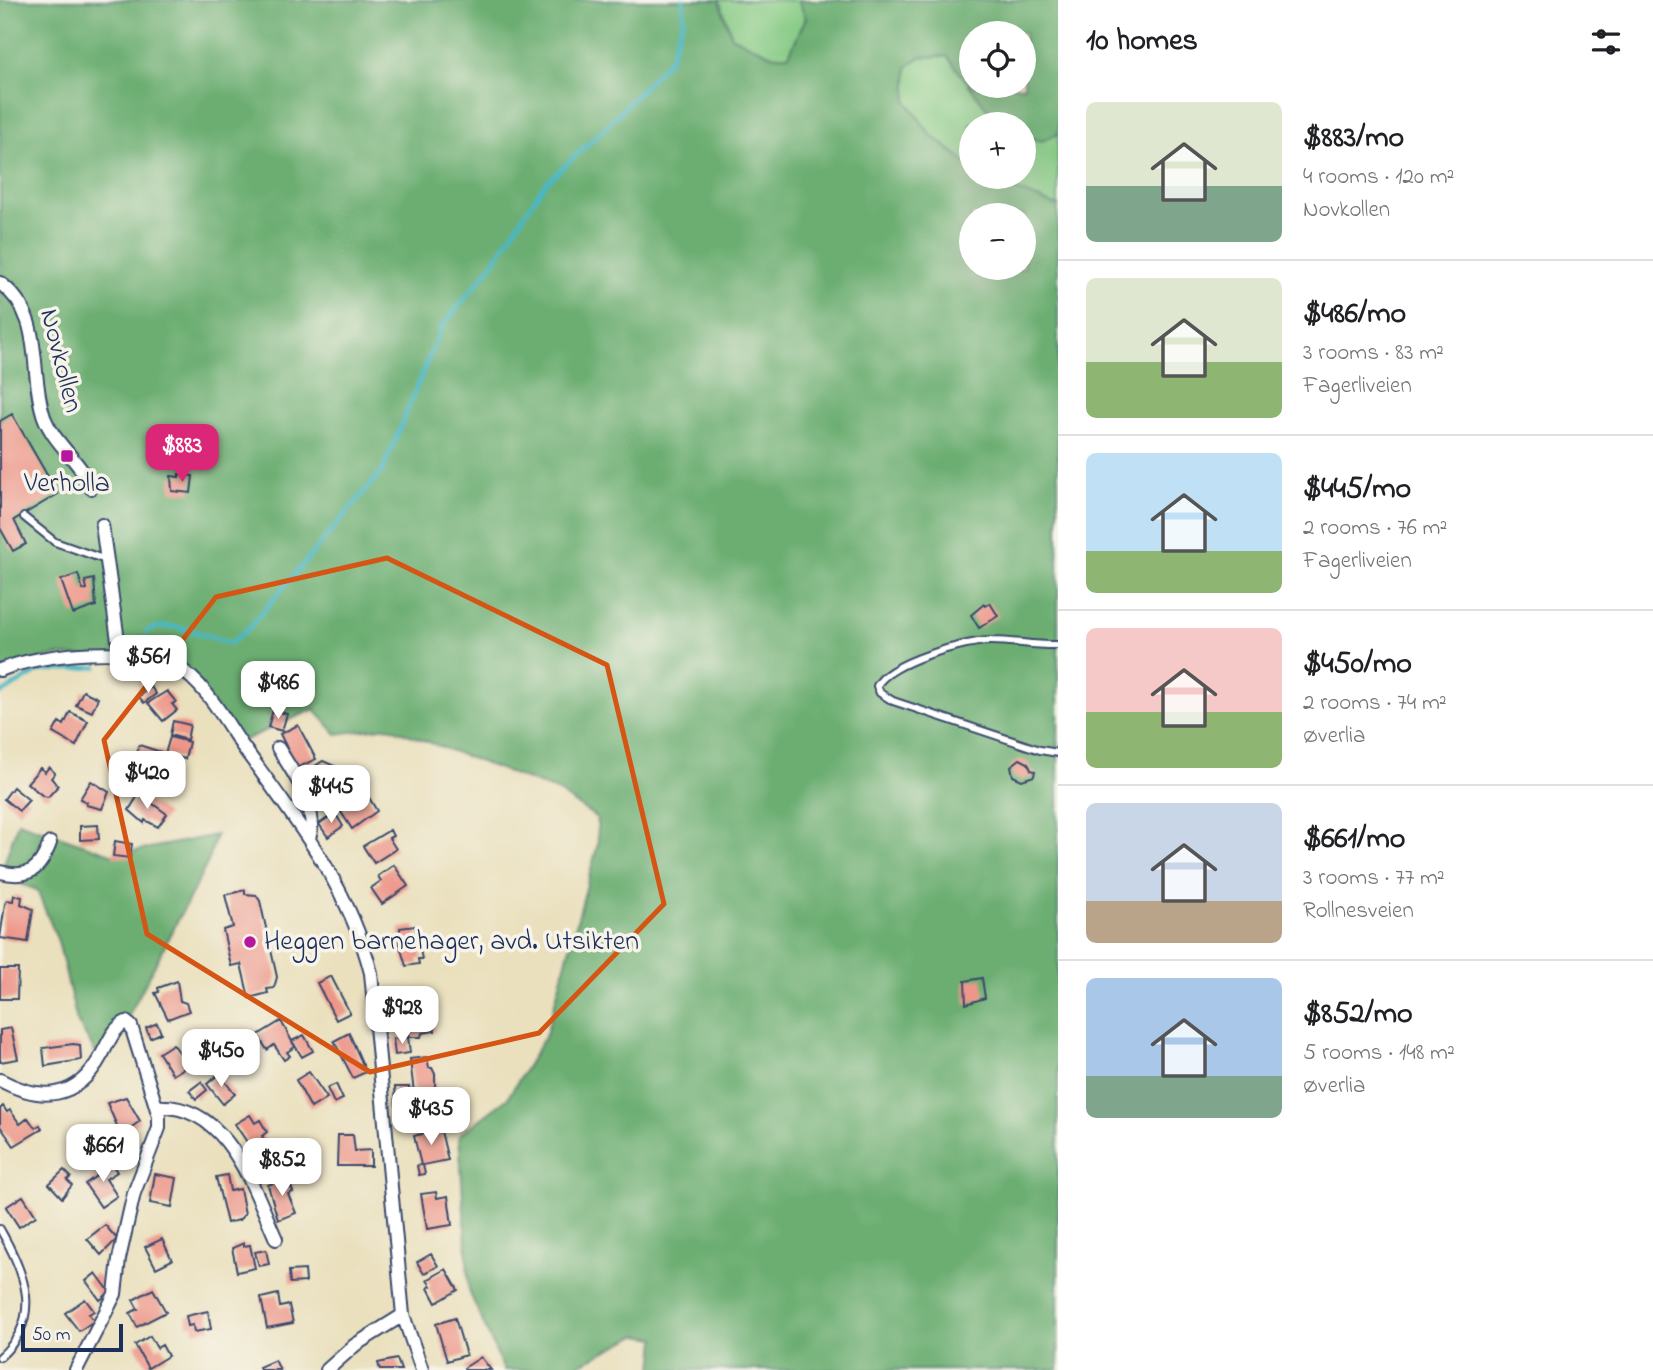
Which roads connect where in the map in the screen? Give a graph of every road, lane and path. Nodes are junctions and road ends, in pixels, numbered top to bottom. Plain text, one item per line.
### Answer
1 (0, 283) edge
2 (92, 488) dead end
3 (24, 517) dead end
4 (102, 525) dead end
5 (108, 560) junction
6 (1058, 645) edge
7 (120, 655) junction
8 (0, 670) edge
9 (278, 748) dead end
10 (1058, 753) edge
11 (309, 838) junction
12 (50, 843) dead end
13 (0, 872) edge
14 (0, 1080) edge
15 (156, 1107) junction
16 (0, 1229) edge
17 (276, 1239) dead end
18 (402, 1315) junction
19 (0, 1357) edge
20 (76, 1370) edge
21 (327, 1370) edge
22 (422, 1370) edge

1 - 2 street, Novkollen
3 - 5 lane
4 - 5 street
5 - 7 street
6 - 10 lane
7 - 8 street
7 - 11 street
9 - 11 street
11 - 18 street
12 - 13 street
14 - 15 street
15 - 17 street
15 - 20 street
16 - 19 lane
18 - 21 street
18 - 22 street

